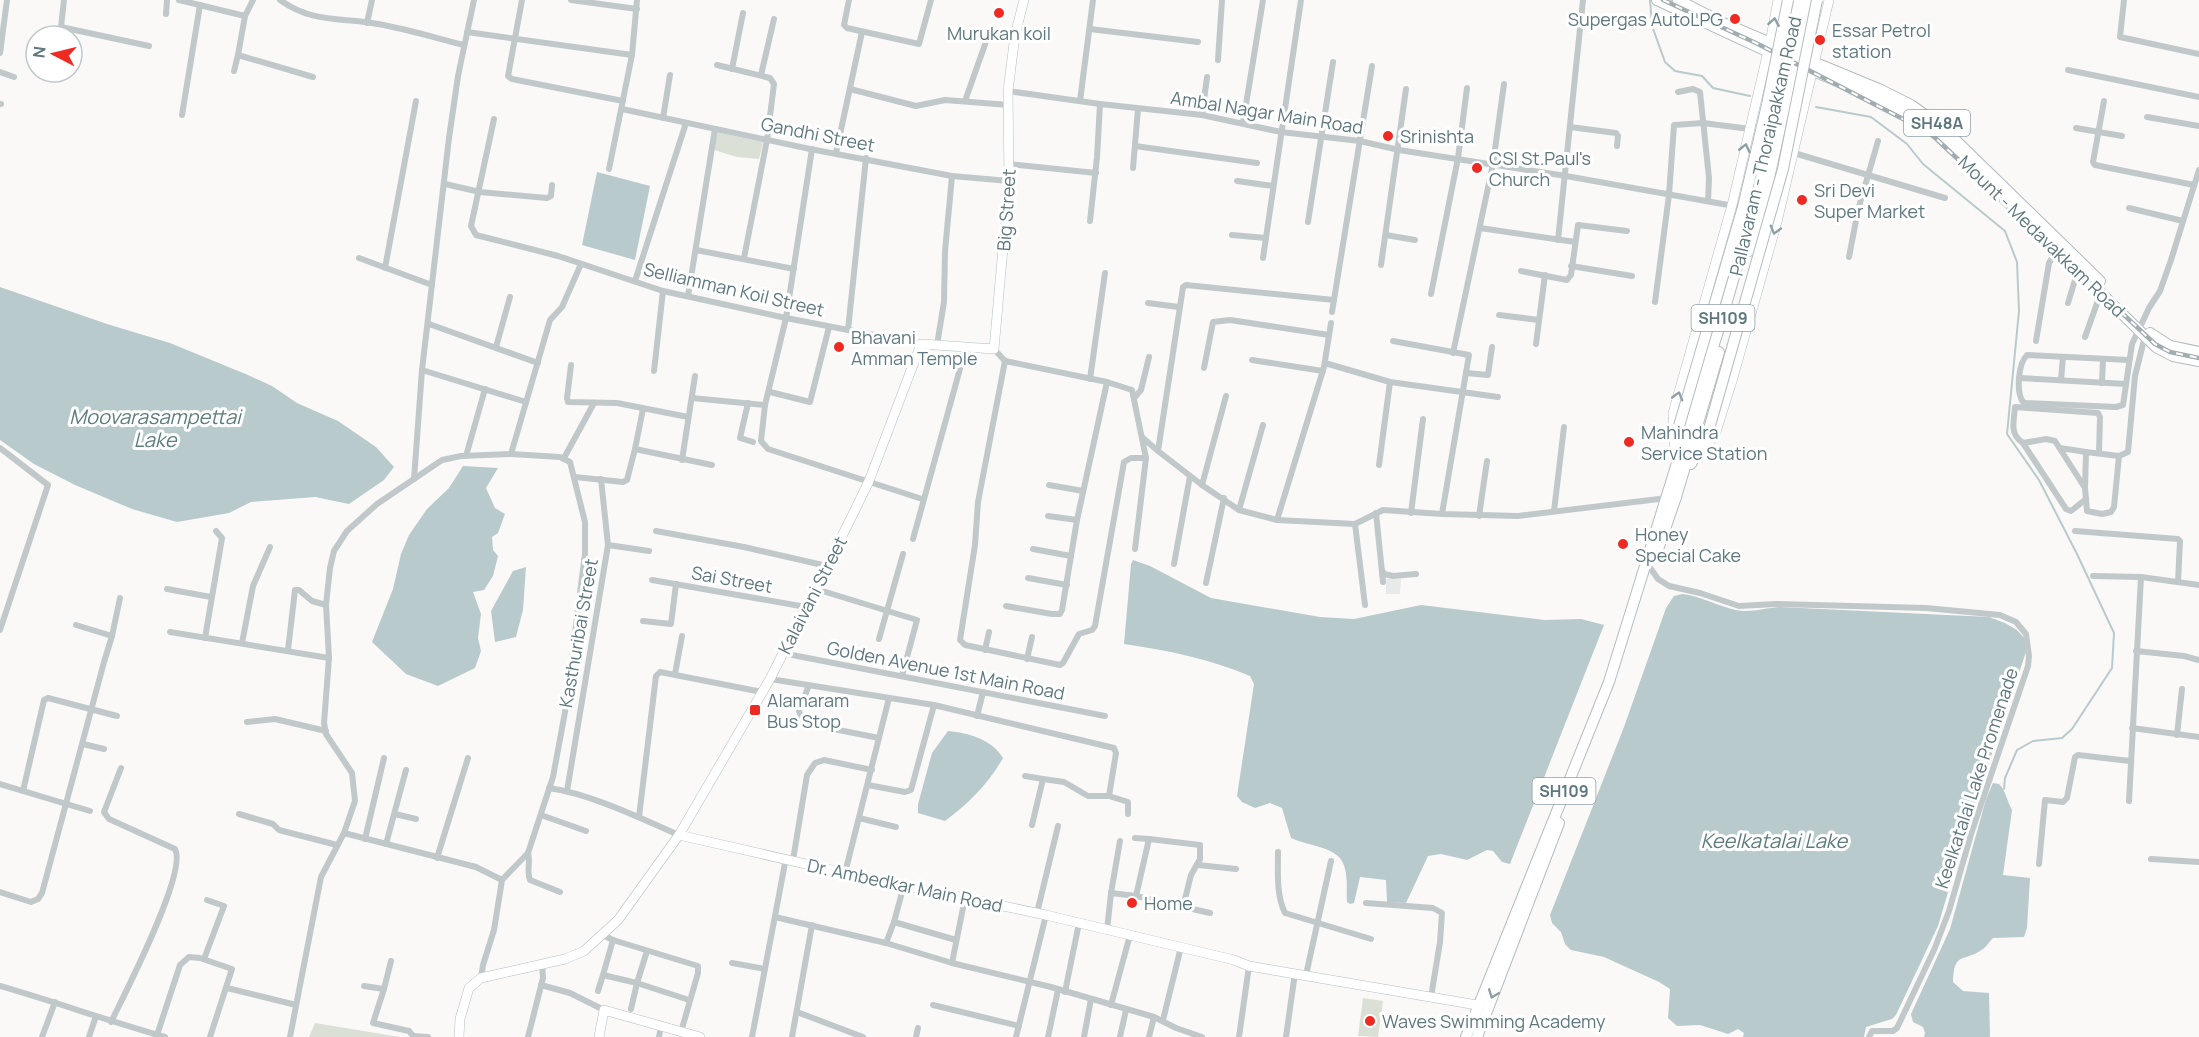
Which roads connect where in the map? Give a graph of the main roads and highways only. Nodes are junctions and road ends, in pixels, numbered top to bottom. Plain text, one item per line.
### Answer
1 (1678, 0) edge
2 (1788, 0) edge
3 (1799, 0) edge
4 (1808, 0) edge
5 (1817, 0) edge
6 (1661, 2) edge
7 (1769, 47) junction
8 (1791, 57) junction
9 (1814, 67) junction
10 (2142, 331) junction
11 (2199, 352) edge
12 (2199, 361) edge
13 (1673, 493) junction
14 (1633, 616) junction
15 (1627, 635) junction
16 (1466, 1037) edge
17 (1477, 1037) edge

1 - 7 main road, SH48A
2 - 13 main road, bridge
3 - 8 main road, Pallavaram - Thoraipakkam Road / SH109
4 - 8 main road, Pallavaram - Thoraipakkam Road / SH109
5 - 13 main road, bridge
6 - 7 main road, SH48A
7 - 8 main road, SH48A
8 - 9 main road, SH48A
8 - 13 main road, Pallavaram - Thoraipakkam Road / SH109
8 - 13 main road, Pallavaram - Thoraipakkam Road / SH109
9 - 10 main road, Mount - Medavakkam Road / SH48A
9 - 10 main road, SH48A
10 - 11 main road, SH48A
10 - 12 main road, Mount - Medavakkam Road / SH48A
13 - 14 main road, Pallavaram - Thoraipakkam Road / SH109
13 - 14 main road, Pallavaram - Thoraipakkam Road / SH109
14 - 15 main road, Pallavaram - Thoraipakkam Road / SH109
15 - 16 main road, Pallavaram - Thoraipakkam Road / SH109
15 -> 17 main road, Pallavaram - Thoraipakkam Road / SH109

